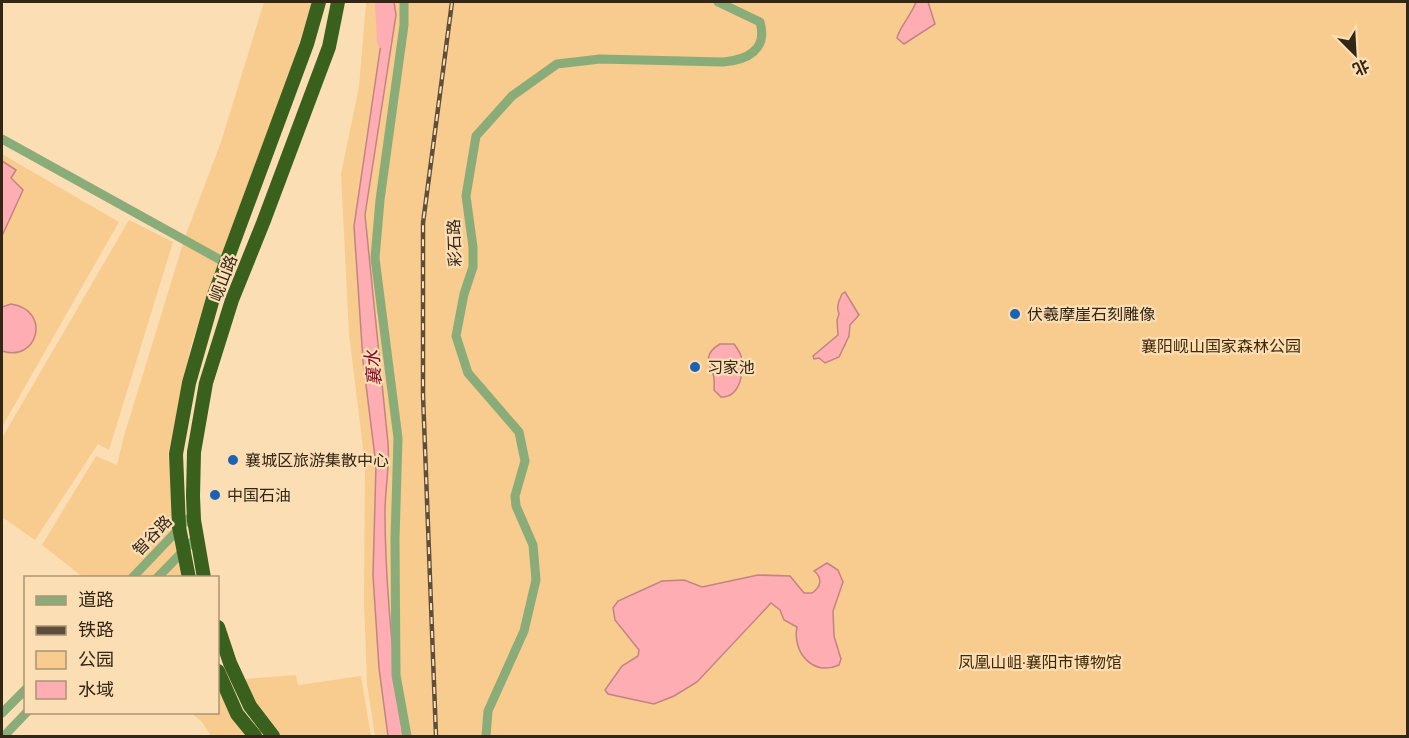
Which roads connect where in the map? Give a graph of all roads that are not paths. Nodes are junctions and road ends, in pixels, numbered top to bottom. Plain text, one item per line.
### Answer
1 (319, 2) edge
2 (339, 2) edge
3 (404, 2) edge
4 (718, 2) edge
5 (2, 139) edge
6 (226, 263) junction
7 (177, 484) junction
8 (194, 513) junction
9 (179, 527) junction
10 (169, 538) junction
11 (196, 538) junction
12 (184, 549) junction
13 (134, 576) edge
14 (159, 576) edge
15 (189, 576) edge
16 (204, 576) edge
17 (219, 630) edge
18 (219, 673) edge
19 (24, 691) edge
20 (2, 713) edge
21 (25, 714) edge
22 (4, 736) edge
23 (255, 736) edge
24 (273, 736) edge
25 (407, 736) edge
26 (486, 736) edge

1 - 6 highway, 岘山路
2 - 8 highway, 岘山路
3 - 25 street
4 - 26 street, 彩石路
5 - 6 street
6 - 7 highway, 岘山路
7 - 9 highway, 岘山路
7 - 10 street
8 - 9 street, 智谷路
8 - 11 highway, 岘山路
9 - 10 street, 智谷路
9 - 12 highway, 岘山路
10 - 13 street, 智谷路
11 - 12 street, 智谷路
11 - 16 highway, 岘山路
12 - 14 street, 智谷路
12 - 15 highway, 岘山路
17 - 24 highway
18 - 23 highway
19 - 20 street
21 - 22 street

